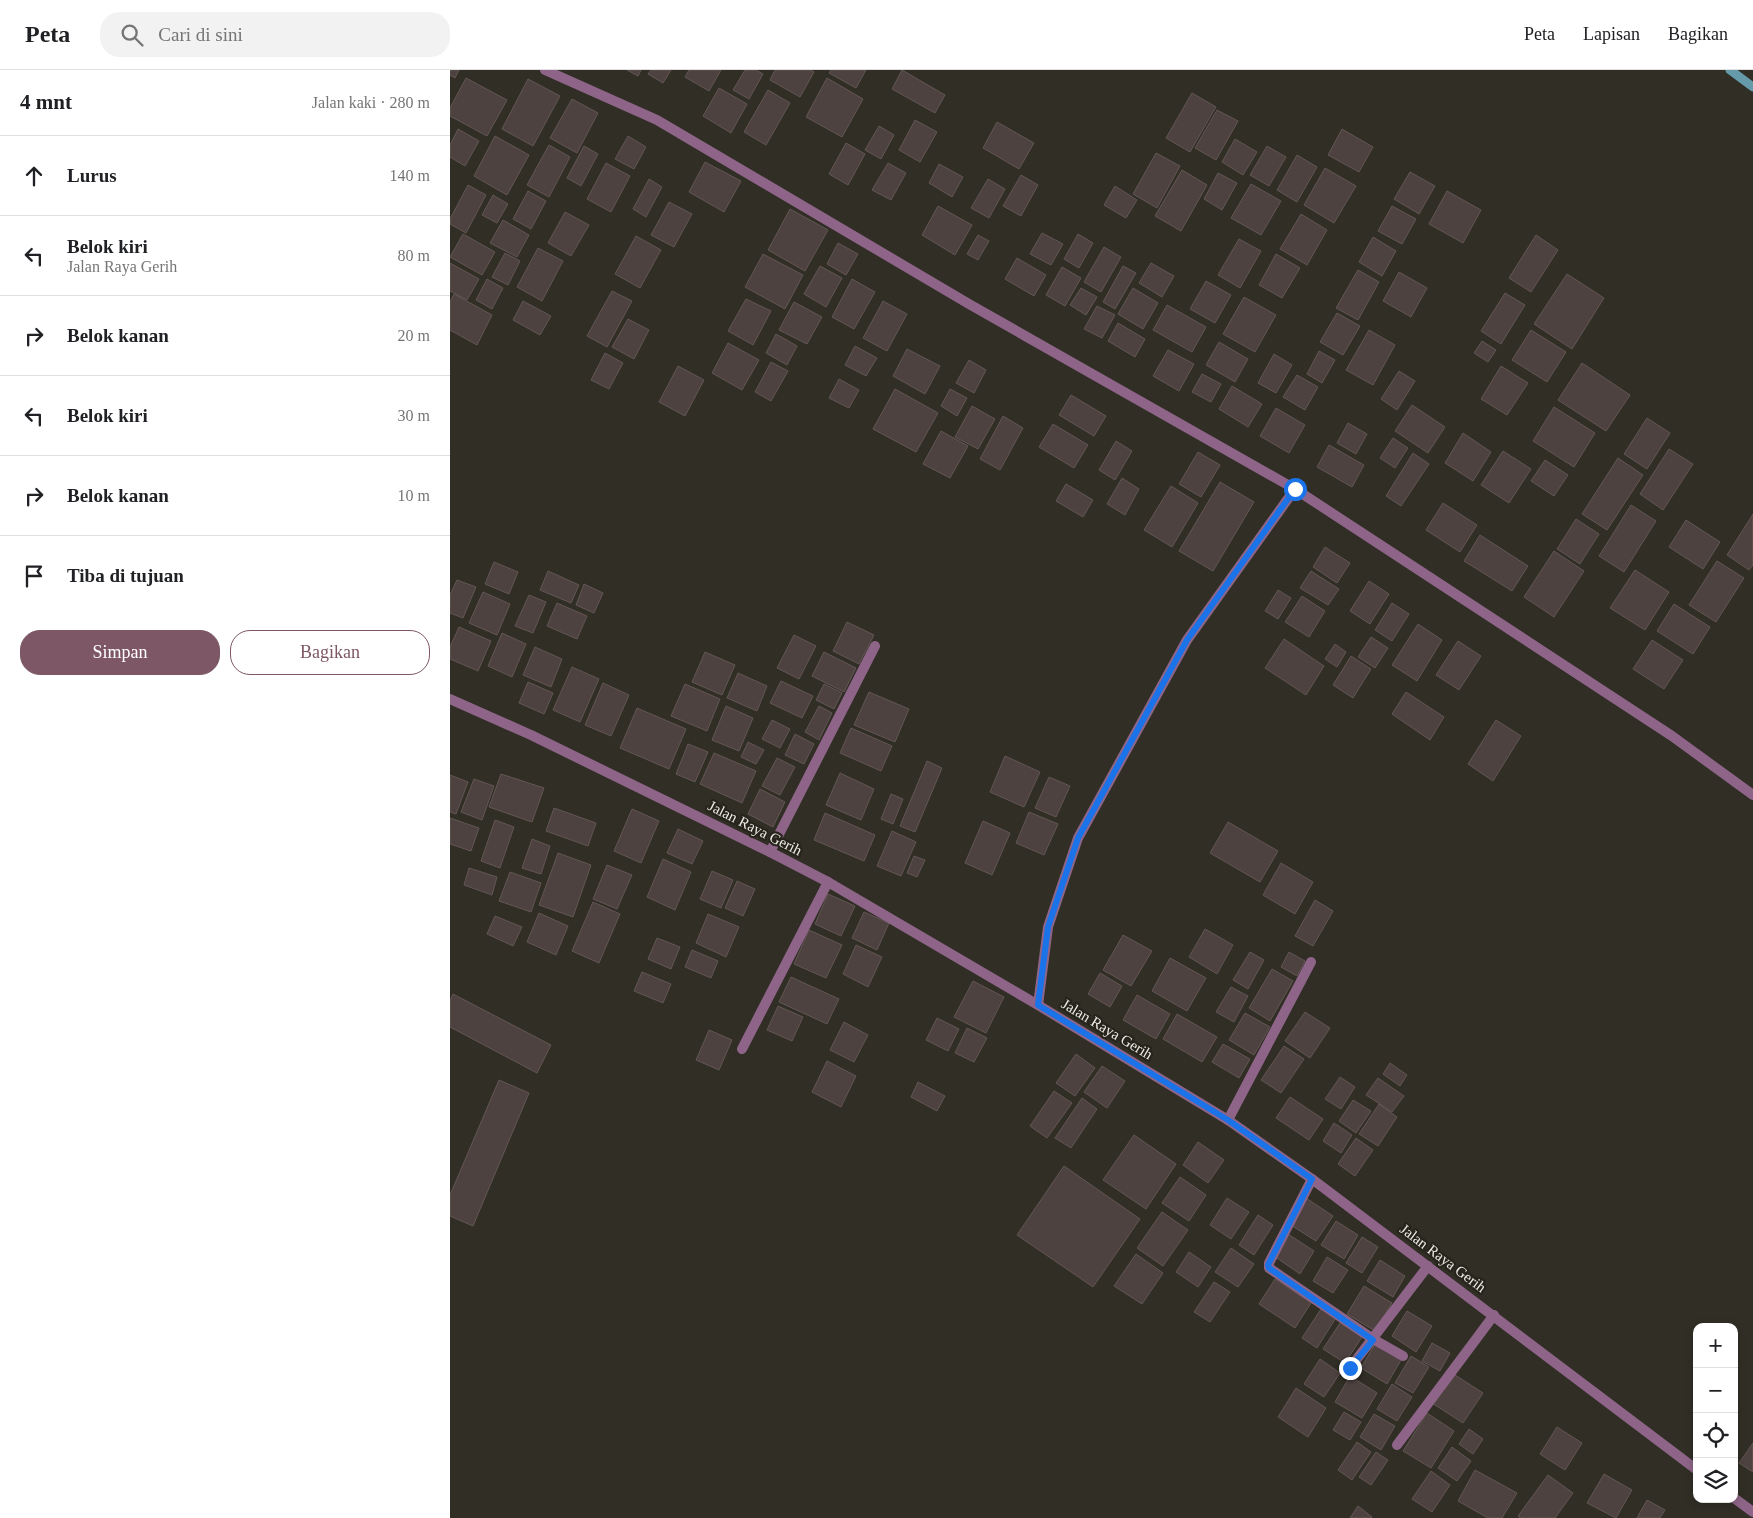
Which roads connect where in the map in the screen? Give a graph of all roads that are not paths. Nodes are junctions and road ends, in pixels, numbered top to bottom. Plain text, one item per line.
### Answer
1 (545, 70) edge
2 (1295, 489) junction
3 (875, 646) dead end
4 (450, 699) edge
5 (1753, 795) edge
6 (770, 852) junction
7 (828, 882) junction
8 (1311, 962) dead end
9 (1038, 1005) junction
10 (742, 1049) dead end
11 (1228, 1120) junction
12 (1312, 1179) junction
13 (1428, 1266) junction
14 (1494, 1315) junction
15 (1373, 1340) junction
16 (1403, 1356) dead end
17 (1350, 1368) dead end
18 (1397, 1445) dead end
19 (1693, 1467) edge
20 (1738, 1501) edge
21 (1753, 1512) edge

1 - 2 street
2 - 5 street
2 - 9 street
3 - 6 street
4 - 6 street, Jalan Raya Gerih
6 - 7 street, Jalan Raya Gerih
7 - 9 street, Jalan Raya Gerih
7 - 10 street
8 - 11 street
9 - 11 street, Jalan Raya Gerih
11 - 12 street, Jalan Raya Gerih
12 - 13 street, Jalan Raya Gerih
12 - 15 street
13 - 14 street, Jalan Raya Gerih
13 - 15 street
14 - 18 street
14 - 19 street, Jalan Raya Gerih
15 - 16 street
15 - 17 street
20 - 21 street

